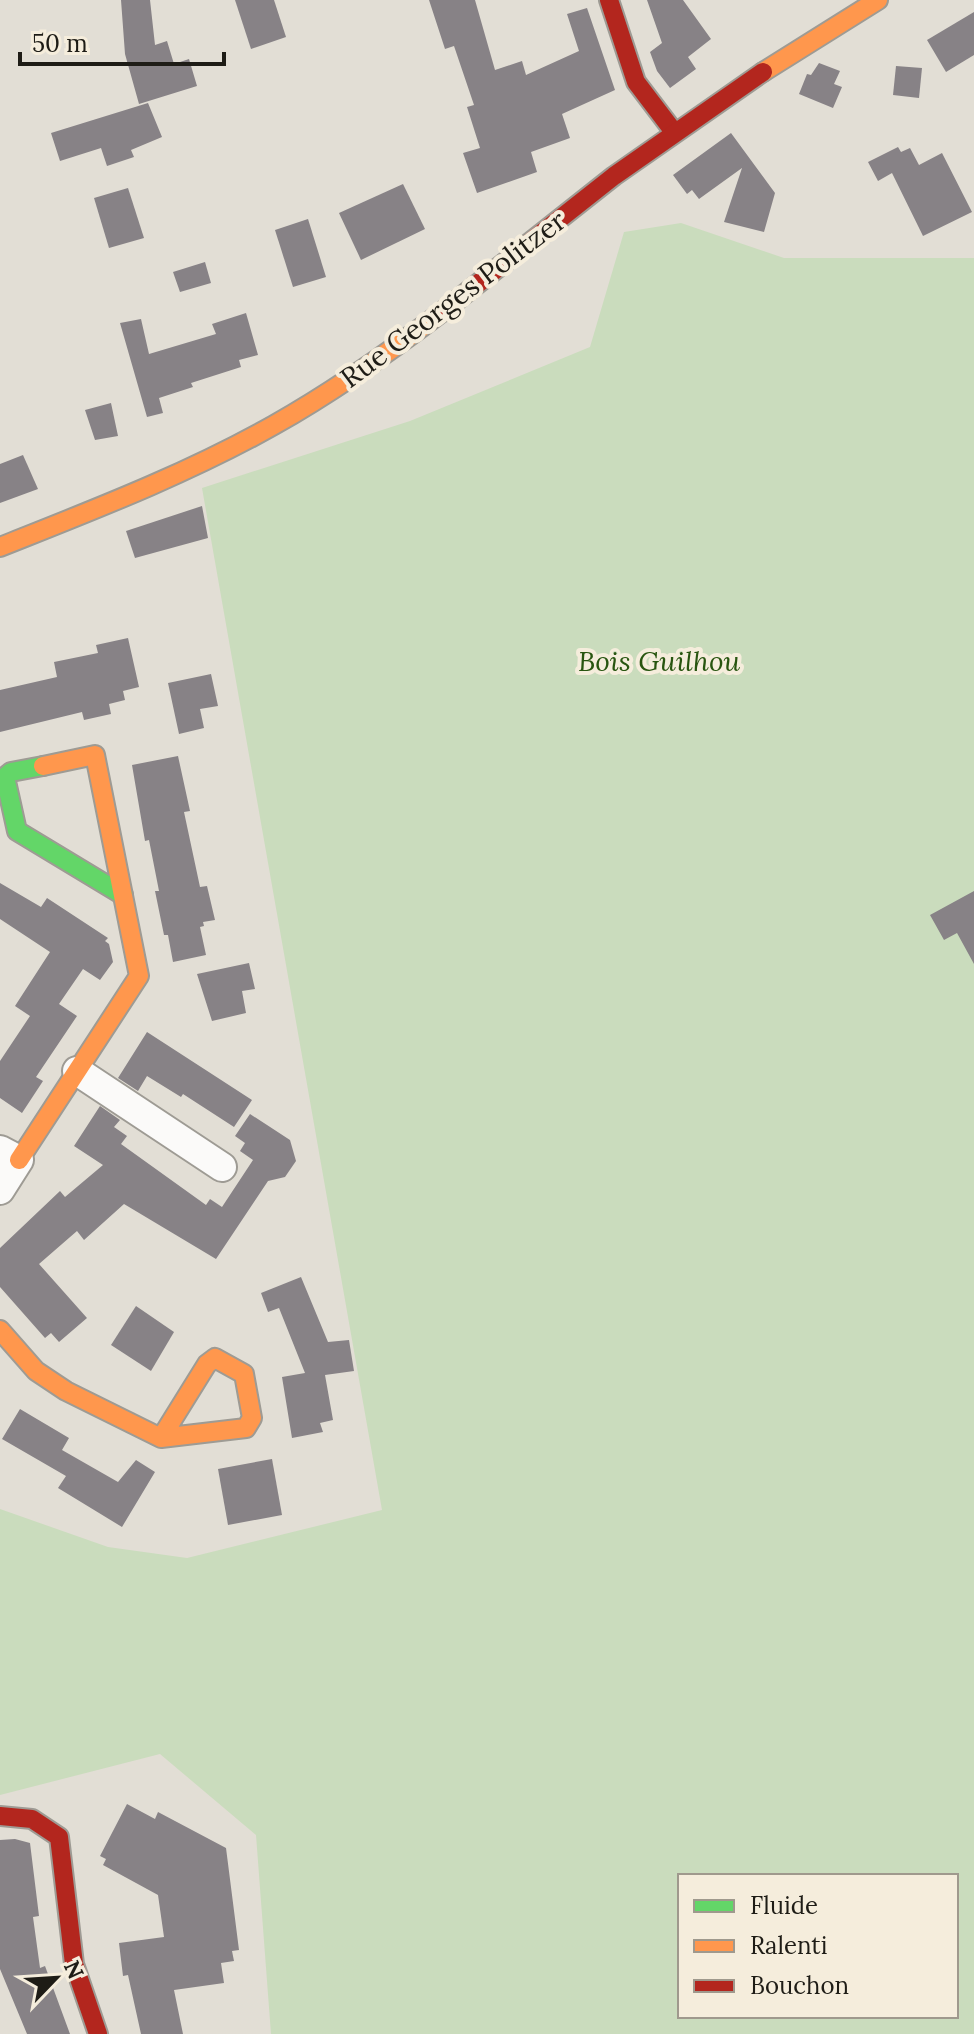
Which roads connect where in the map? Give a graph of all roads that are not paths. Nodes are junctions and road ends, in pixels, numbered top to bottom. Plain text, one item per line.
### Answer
1 (609, 0) edge
2 (878, 0) edge
3 (674, 132) junction
4 (0, 547) edge
5 (123, 895) junction
6 (77, 1071) junction
7 (10, 1155) edge
8 (222, 1167) dead end
9 (0, 1190) edge
10 (0, 1330) edge
11 (161, 1438) junction
12 (0, 1816) edge
13 (98, 2034) edge

1 - 3 street
2 - 3 street, Rue Georges Politzer
3 - 4 street, Rue Georges Politzer
5 - 5 street
5 - 6 street
6 - 7 street
6 - 8 street
7 - 9 street
10 - 11 street
11 - 11 street
12 - 13 street

